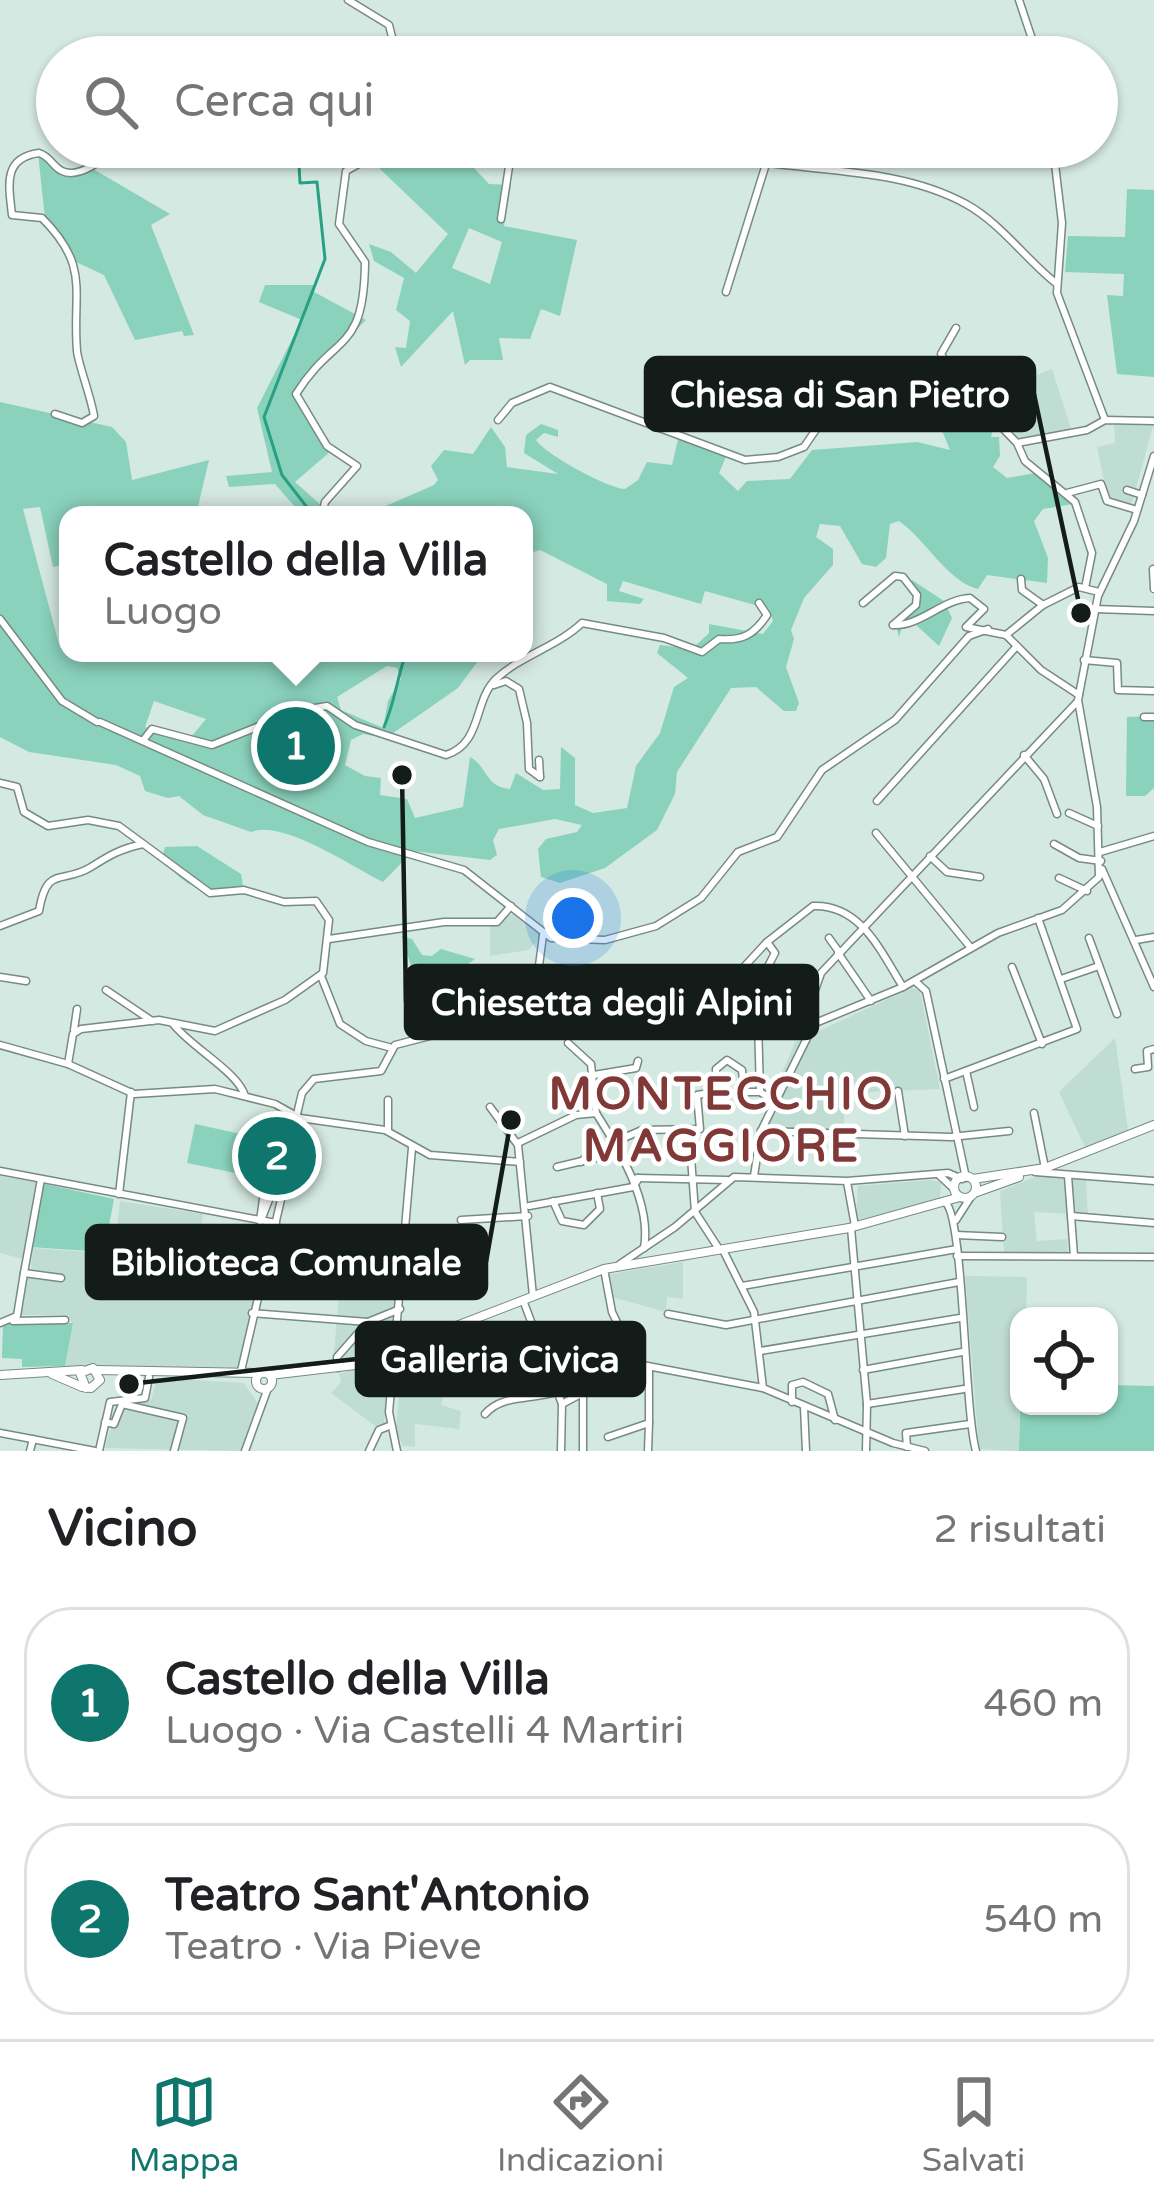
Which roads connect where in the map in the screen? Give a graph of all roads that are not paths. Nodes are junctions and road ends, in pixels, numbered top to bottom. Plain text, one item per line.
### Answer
1 (348, 0) edge
2 (1019, 0) edge
3 (392, 36) edge
4 (1031, 36) edge
5 (36, 153) edge
6 (350, 168) edge
7 (509, 168) edge
8 (765, 168) edge
9 (797, 168) edge
10 (1055, 168) edge
11 (501, 219) dead end
12 (1057, 284) junction
13 (726, 292) dead end
14 (956, 328) dead end
15 (954, 376) junction
16 (55, 414) dead end
17 (1105, 419) junction
18 (498, 420) dead end
19 (1154, 421) edge
20 (1017, 443) junction
21 (1154, 456) edge
22 (1067, 493) junction
23 (324, 506) edge
24 (1137, 510) junction
25 (1153, 569) edge
26 (1021, 579) dead end
27 (1084, 588) junction
28 (1154, 589) edge
29 (1100, 592) junction
30 (759, 603) dead end
31 (863, 603) dead end
32 (1043, 604) junction
33 (1095, 609) junction
34 (1154, 611) edge
35 (0, 619) edge
36 (988, 629) junction
37 (1006, 635) junction
38 (1018, 646) junction
39 (533, 658) edge
40 (1084, 660) junction
41 (527, 662) edge
42 (491, 688) junction
43 (1154, 691) edge
44 (1078, 698) junction
45 (1144, 717) dead end
46 (1154, 717) edge
47 (146, 739) junction
48 (1024, 755) junction
49 (539, 760) dead end
50 (0, 783) edge
51 (877, 801) dead end
52 (1069, 813) dead end
53 (1057, 814) dead end
54 (1098, 826) junction
55 (876, 833) dead end
56 (1154, 836) edge
57 (142, 844) junction
58 (1054, 844) dead end
59 (930, 856) junction
60 (1102, 867) junction
61 (911, 875) junction
62 (980, 877) dead end
63 (1059, 878) dead end
64 (1088, 890) junction
65 (511, 906) junction
66 (1038, 918) junction
67 (0, 926) edge
68 (863, 926) junction
69 (544, 935) junction
70 (1154, 937) edge
71 (829, 938) dead end
72 (1089, 938) dead end
73 (329, 939) junction
74 (1136, 940) junction
75 (767, 942) junction
76 (971, 948) junction
77 (838, 952) junction
78 (1099, 966) junction
79 (1012, 968) dead end
80 (930, 971) junction
81 (321, 976) junction
82 (0, 977) edge
83 (1061, 979) junction
84 (26, 981) dead end
85 (912, 982) junction
86 (923, 985) junction
87 (903, 987) junction
88 (1154, 987) edge
89 (106, 990) dead end
90 (535, 997) junction
91 (871, 1001) junction
92 (77, 1009) dead end
93 (1117, 1014) dead end
94 (152, 1021) junction
95 (172, 1022) junction
96 (807, 1025) junction
97 (74, 1034) junction
98 (568, 1043) dead end
99 (1042, 1044) junction
100 (0, 1045) edge
101 (392, 1048) junction
102 (1154, 1049) edge
103 (638, 1061) dead end
104 (68, 1064) junction
105 (1135, 1069) dead end
106 (966, 1071) junction
107 (593, 1075) junction
108 (944, 1079) junction
109 (898, 1091) dead end
110 (131, 1092) junction
111 (760, 1092) junction
112 (245, 1096) junction
113 (388, 1100) dead end
114 (777, 1102) junction
115 (974, 1107) dead end
116 (490, 1108) dead end
117 (596, 1113) junction
118 (1034, 1113) dead end
119 (298, 1116) junction
120 (1154, 1125) edge
121 (689, 1130) junction
122 (388, 1131) junction
123 (761, 1131) junction
124 (1009, 1131) dead end
125 (632, 1134) junction
126 (611, 1136) junction
127 (904, 1136) junction
128 (955, 1137) junction
129 (598, 1144) dead end
130 (518, 1145) junction
131 (412, 1148) junction
132 (622, 1155) junction
133 (520, 1162) junction
134 (580, 1163) junction
135 (557, 1167) dead end
136 (1045, 1168) junction
137 (0, 1171) edge
138 (1031, 1172) junction
139 (629, 1174) junction
140 (693, 1175) junction
141 (936, 1175) junction
142 (754, 1176) junction
143 (1068, 1176) junction
144 (639, 1178) junction
145 (967, 1178) junction
146 (40, 1179) junction
147 (728, 1180) junction
148 (847, 1181) junction
149 (1154, 1181) edge
150 (633, 1187) junction
151 (598, 1193) junction
152 (962, 1193) junction
153 (119, 1194) junction
154 (553, 1201) junction
155 (943, 1204) junction
156 (528, 1206) junction
157 (698, 1215) junction
158 (528, 1216) junction
159 (1071, 1216) junction
160 (261, 1219) junction
161 (461, 1220) dead end
162 (276, 1222) junction
163 (1154, 1223) edge
164 (956, 1224) junction
165 (853, 1227) junction
166 (646, 1230) junction
167 (956, 1235) junction
168 (1002, 1237) dead end
169 (659, 1239) junction
170 (644, 1248) junction
171 (722, 1250) junction
172 (406, 1253) junction
173 (456, 1253) dead end
174 (957, 1253) junction
175 (1074, 1256) junction
176 (1154, 1257) edge
177 (609, 1268) junction
178 (854, 1268) junction
179 (24, 1273) junction
180 (62, 1278) dead end
181 (959, 1282) junction
182 (742, 1286) junction
183 (403, 1290) junction
184 (455, 1295) dead end
185 (533, 1296) junction
186 (523, 1300) junction
187 (857, 1302) junction
188 (400, 1309) junction
189 (252, 1312) junction
190 (668, 1315) dead end
191 (755, 1316) junction
192 (960, 1318) junction
193 (65, 1320) dead end
194 (0, 1322) edge
195 (13, 1322) junction
196 (368, 1322) junction
197 (617, 1324) junction
198 (862, 1334) junction
199 (396, 1350) junction
200 (760, 1351) junction
201 (962, 1352) junction
202 (542, 1354) junction
203 (637, 1364) junction
204 (649, 1368) junction
205 (338, 1369) junction
206 (83, 1370) junction
207 (97, 1370) junction
208 (863, 1370) junction
209 (241, 1371) junction
210 (226, 1372) junction
211 (196, 1373) junction
212 (0, 1375) edge
213 (52, 1375) junction
214 (149, 1377) junction
215 (99, 1383) junction
216 (265, 1385) junction
217 (86, 1388) junction
218 (763, 1388) junction
219 (451, 1389) dead end
220 (966, 1389) junction
221 (557, 1391) junction
222 (583, 1393) junction
223 (792, 1402) junction
224 (562, 1404) junction
225 (867, 1404) junction
226 (804, 1407) junction
227 (485, 1414) dead end
228 (835, 1420) junction
229 (105, 1422) junction
230 (649, 1423) junction
231 (970, 1424) junction
232 (389, 1426) junction
233 (0, 1433) edge
234 (869, 1434) junction
235 (608, 1437) dead end
236 (33, 1438) junction
237 (907, 1447) junction
238 (30, 1451) edge
239 (97, 1451) edge
240 (174, 1451) edge
241 (245, 1451) edge
242 (369, 1451) edge
243 (397, 1451) edge
244 (561, 1451) edge
245 (583, 1451) edge
246 (648, 1451) edge
247 (806, 1451) edge
248 (866, 1451) edge
249 (925, 1451) edge
250 (976, 1451) edge

1 - 3 street
2 - 4 street
5 - 16 street
6 - 23 street
7 - 11 street
8 - 13 street
9 - 12 street
10 - 12 street
12 - 17 street
14 - 15 street
15 - 18 street
15 - 20 street
17 - 19 street
17 - 20 street
20 - 22 street
21 - 24 street
22 - 24 street
22 - 27 street
24 - 29 street
25 - 28 street
26 - 32 street
27 - 29 street
27 - 32 street
29 - 33 street
30 - 39 street
31 - 36 street
32 - 37 street
33 - 34 street
33 - 40 street
35 - 47 street
36 - 37 street
36 - 69 street
37 - 38 street
38 - 44 street
38 - 51 street
40 - 43 street
40 - 44 street
41 - 42 street
42 - 47 street
42 - 49 street
44 - 48 street
44 - 54 street
45 - 46 street
47 - 65 street
48 - 53 street
48 - 59 street
50 - 57 street
52 - 54 street
54 - 60 street
55 - 61 street
56 - 60 street
57 - 67 street
57 - 73 street
58 - 60 street
59 - 61 street
59 - 62 street
60 - 64 street
60 - 74 street
61 - 68 street
61 - 76 street
63 - 64 street
64 - 66 street
65 - 69 street
65 - 73 street
66 - 76 street
66 - 83 street
68 - 75 street
68 - 77 street
68 - 87 street
69 - 90 street
70 - 74 street
71 - 77 street
72 - 78 street
73 - 81 street
74 - 88 street
75 - 90 street
75 - 111 street
76 - 80 street
77 - 91 street
77 - 96 street
78 - 83 street
78 - 93 street
79 - 99 street
80 - 85 street
80 - 86 street
81 - 95 street
81 - 101 street
82 - 84 street
83 - 99 street
85 - 86 street
85 - 87 street
86 - 108 street
87 - 91 street
89 - 94 street
90 - 101 street
91 - 96 street
92 - 97 street
94 - 95 street
94 - 97 street
95 - 112 street
96 - 114 street
97 - 104 street
98 - 107 street
99 - 106 street
100 - 104 street
101 - 119 street
102 - 105 street
103 - 107 street
104 - 110 street
106 - 108 street
106 - 115 street
107 - 117 street
108 - 128 street
109 - 127 street
110 - 112 street
110 - 153 street
111 - 114 street
111 - 121 street
112 - 119 street
113 - 122 street
114 - 123 street
116 - 130 street
117 - 126 street
117 - 130 street
118 - 136 street
119 - 122 street
119 - 162 street
120 - 136 main road
121 - 125 street
121 - 140 street
122 - 131 street
123 - 127 street
123 - 142 street
124 - 128 street
125 - 126 street
125 - 132 street
126 - 132 street
127 - 128 street
128 - 145 street
129 - 134 street
130 - 133 street
131 - 133 street
131 - 172 street
132 - 134 street
132 - 139 street
133 - 156 street
134 - 135 street
136 - 138 main road
137 - 146 street
138 - 143 street
138 - 145 main road
138 - 152 main road
139 - 144 street
139 - 150 street
140 - 144 street
140 - 147 street
140 - 157 street
141 - 145 street
141 - 148 street
141 - 152 street
142 - 147 street
142 - 148 street
143 - 149 street
143 - 159 street
144 - 150 street
145 - 152 main road
145 - 152 main road
146 - 153 street
146 - 179 street
147 - 157 street
148 - 165 street
150 - 151 street
150 - 166 street
151 - 154 street
151 - 154 street
152 - 155 main road
152 - 164 street
153 - 160 street
154 - 156 street
155 - 164 street
155 - 165 main road
156 - 158 street
157 - 169 street
157 - 171 street
158 - 161 street
158 - 185 street
159 - 163 street
159 - 175 street
160 - 160 street
160 - 162 street
162 - 189 street
164 - 167 street
165 - 171 main road
165 - 178 street
166 - 169 street
166 - 170 street
167 - 168 street
167 - 174 street
169 - 170 street
170 - 177 street
171 - 177 main road
171 - 182 street
172 - 173 street
172 - 183 street
174 - 175 street
174 - 178 street
174 - 181 street
175 - 176 street
177 - 185 main road
177 - 197 street
178 - 182 street
178 - 187 street
179 - 180 street
179 - 195 street
181 - 187 street
181 - 192 street
182 - 191 street
183 - 184 street
183 - 188 street
185 - 186 main road
186 - 199 main road
186 - 202 street
187 - 191 street
187 - 198 street
188 - 196 street
188 - 199 street
189 - 196 street
189 - 209 street
190 - 191 street
191 - 200 street
192 - 198 street
192 - 201 street
193 - 195 street
194 - 195 street
196 - 205 street
197 - 202 street
197 - 203 street
198 - 200 street
198 - 208 street
199 - 205 main road
199 - 232 street
200 - 218 street
201 - 208 street
201 - 220 street
202 - 219 street
202 - 221 street
203 - 204 street
203 - 222 street
204 - 218 street
204 - 230 street
205 - 216 main road
206 - 207 main road
206 - 213 main road
206 - 217 main road
207 - 211 main road
207 - 215 main road
208 - 225 street
209 - 210 main road
209 - 216 main road
210 - 211 main road
210 - 216 main road
211 - 214 main road
212 - 213 main road
213 - 217 main road
214 - 215 main road
214 - 229 street
215 - 217 main road
216 - 241 street
218 - 223 street
220 - 225 street
220 - 231 street
221 - 224 street
221 - 227 street
222 - 224 street
222 - 245 street
223 - 226 street
223 - 228 street
224 - 244 street
225 - 234 street
226 - 228 street
226 - 247 street
228 - 234 street
229 - 239 street
229 - 240 street
230 - 235 street
230 - 246 street
231 - 237 street
231 - 250 street
232 - 242 street
232 - 243 street
233 - 236 street
234 - 237 street
234 - 248 street
236 - 238 street
236 - 239 street
237 - 249 street

